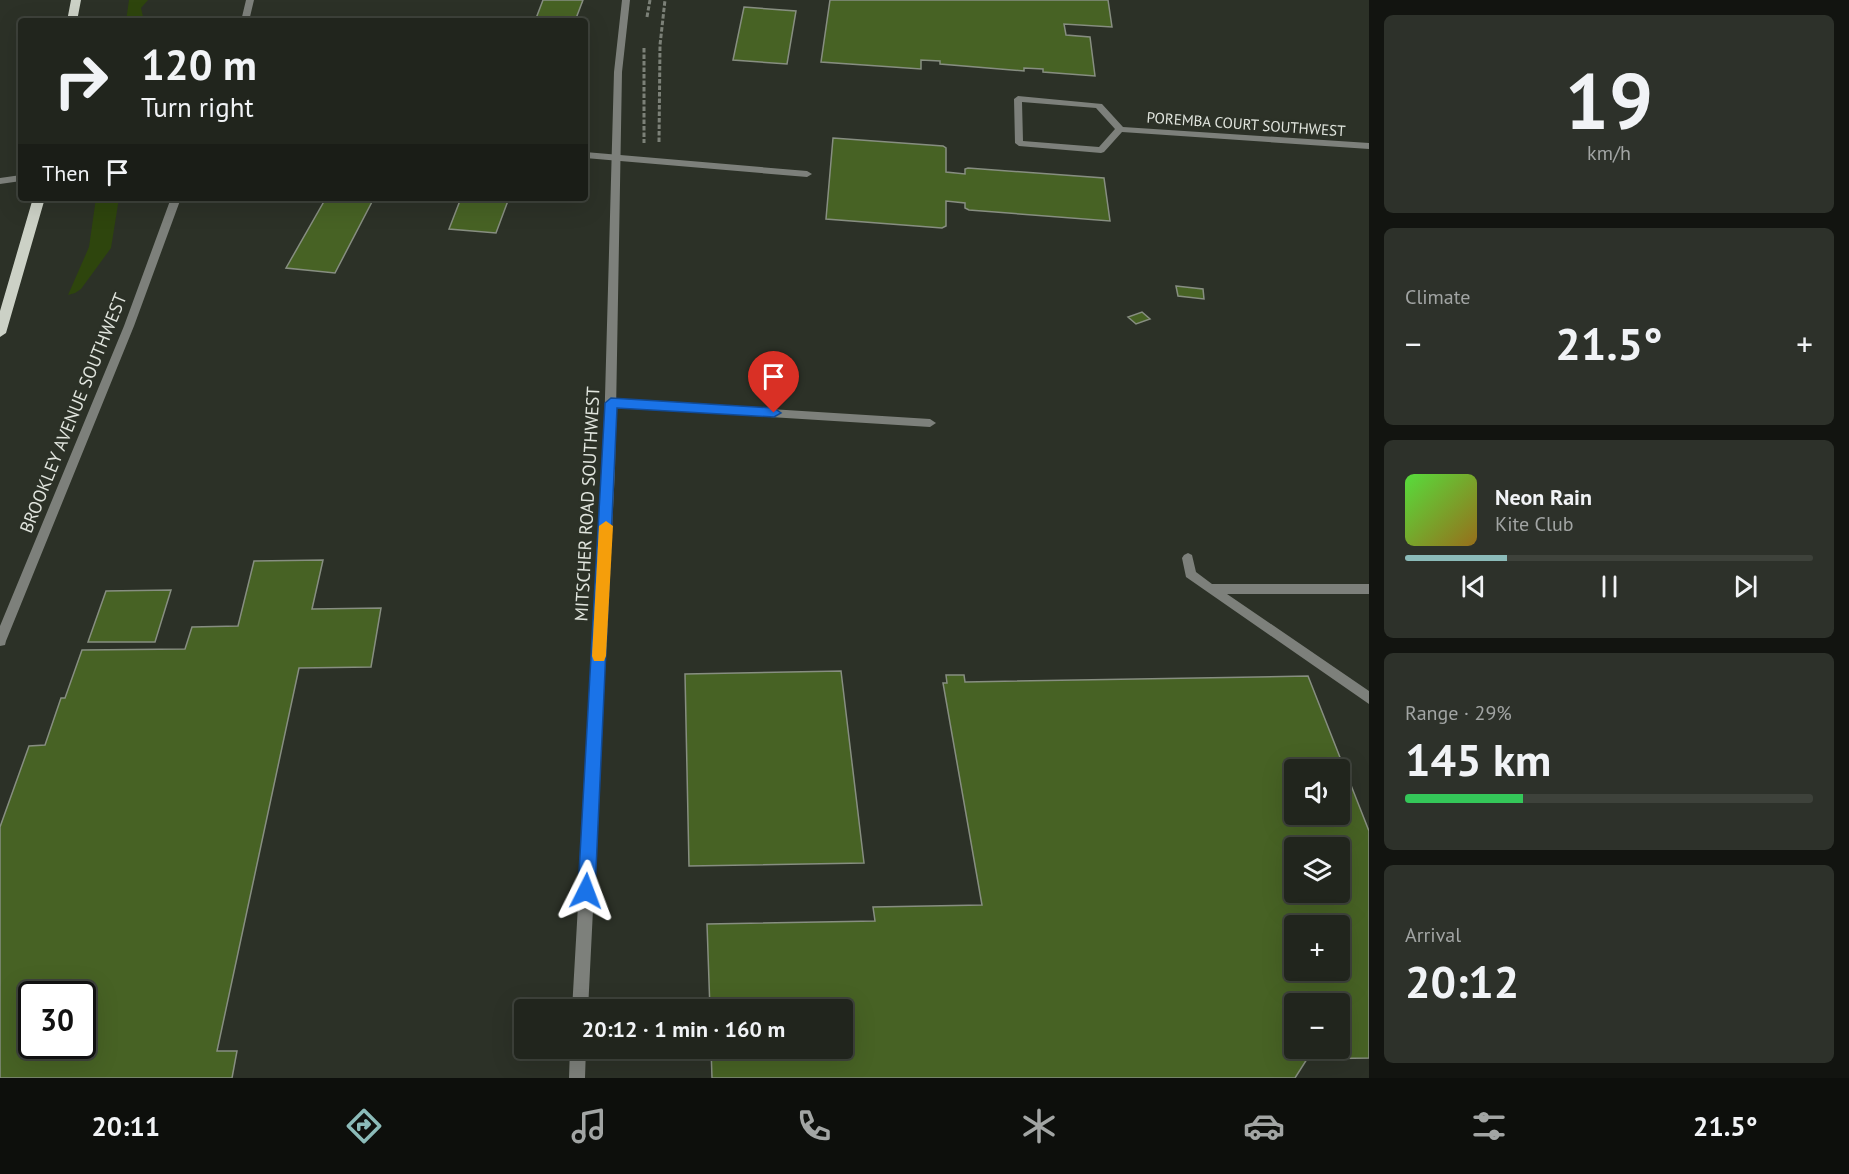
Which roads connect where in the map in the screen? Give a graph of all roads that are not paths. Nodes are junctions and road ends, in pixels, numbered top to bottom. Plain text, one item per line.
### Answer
1 (76, 0) edge
2 (250, 0) edge
3 (626, 0) edge
4 (73, 18) edge
5 (246, 18) edge
6 (1120, 129) junction
7 (1369, 146) edge
8 (588, 155) edge
9 (617, 159) junction
10 (807, 174) dead end
11 (18, 178) edge
12 (0, 181) edge
13 (38, 201) edge
14 (175, 201) edge
15 (0, 333) edge
16 (611, 403) junction
17 (930, 423) dead end
18 (1188, 558) dead end
19 (1210, 589) junction
20 (1369, 589) edge
21 (0, 641) edge
22 (1369, 698) edge
23 (581, 999) edge
24 (578, 1059) edge
25 (577, 1078) edge

1 - 4 main road
2 - 5 street
3 - 9 street, MITSCHER ROAD SOUTHWEST
6 - 6 street, POREMBA COURT SOUTHWEST
6 - 7 street, POREMBA COURT SOUTHWEST
8 - 9 street
9 - 10 street
9 - 16 street, MITSCHER ROAD SOUTHWEST
11 - 12 street
13 - 15 main road
14 - 21 street, BROOKLEY AVENUE SOUTHWEST
16 - 17 street
16 - 23 street, MITSCHER ROAD SOUTHWEST
18 - 19 street
19 - 20 street
19 - 22 street
24 - 25 street

